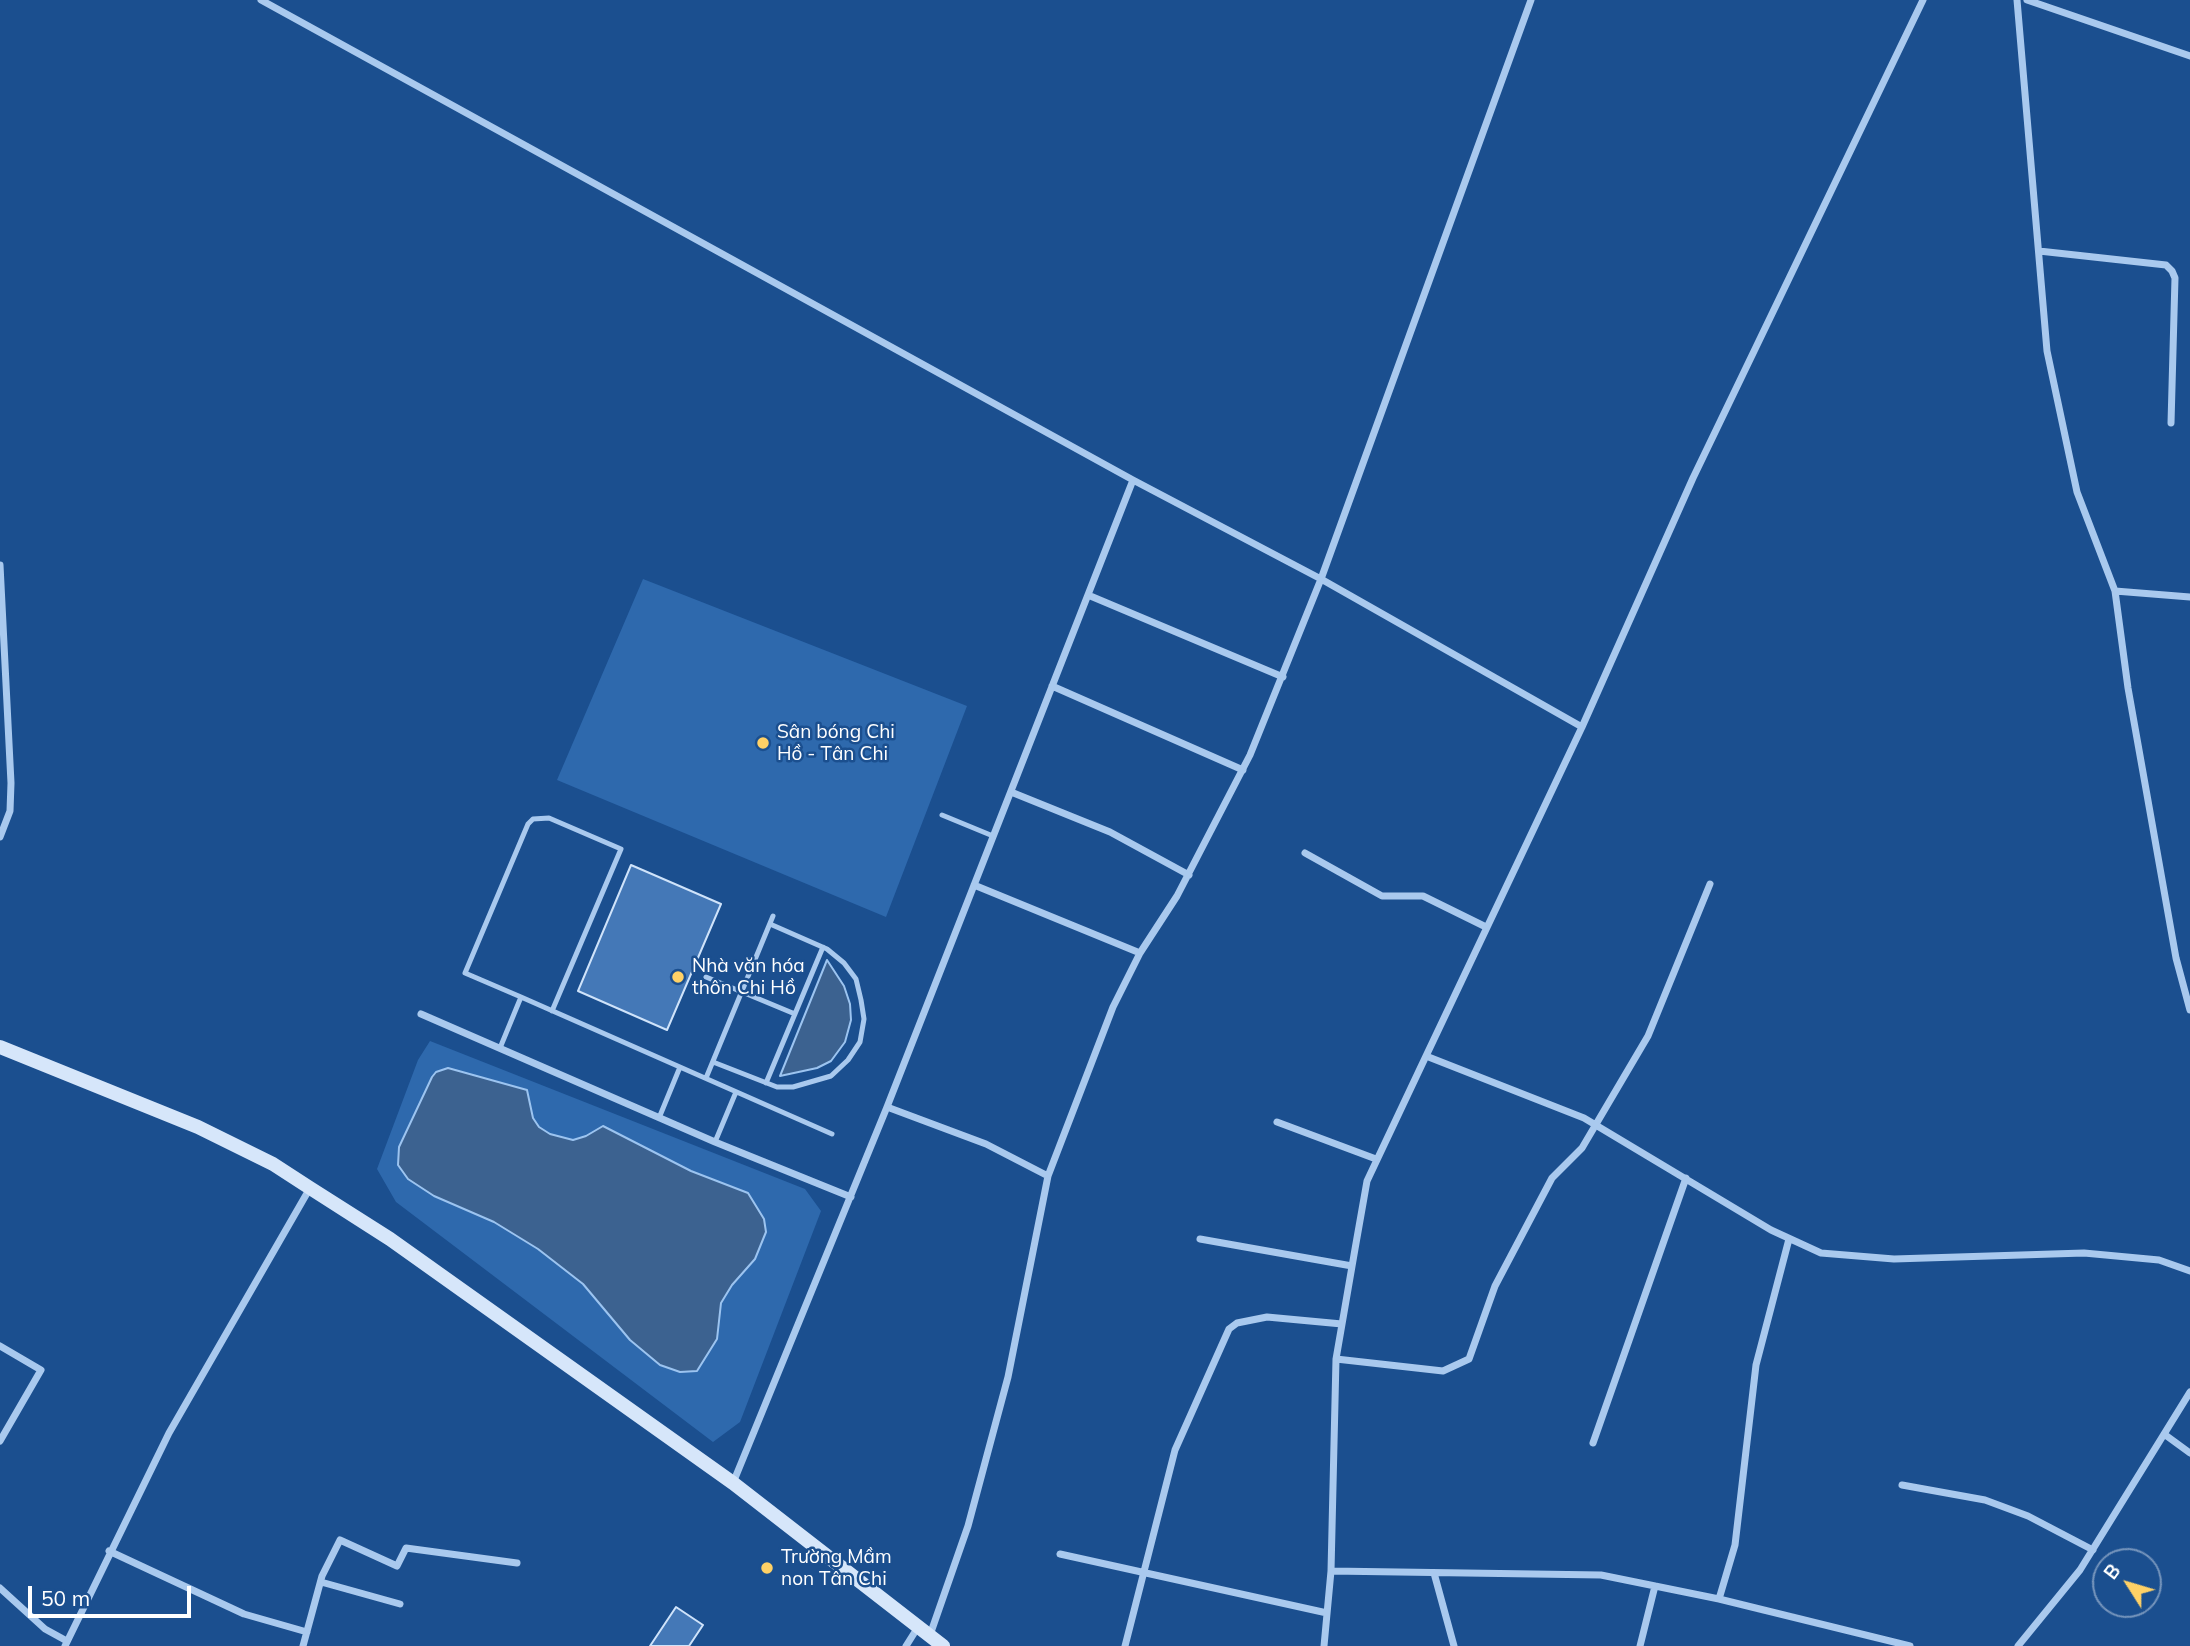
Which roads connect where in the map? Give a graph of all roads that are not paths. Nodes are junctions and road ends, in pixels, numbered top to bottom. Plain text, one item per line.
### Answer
1 (261, 0) edge
2 (1531, 0) edge
3 (1923, 0) edge
4 (2017, 0) edge
5 (2027, 0) edge
6 (2190, 56) edge
7 (2039, 251) junction
8 (2171, 423) dead end
9 (1133, 480) junction
10 (0, 565) edge
11 (1321, 579) junction
12 (2115, 591) junction
13 (1088, 595) junction
14 (2190, 597) edge
15 (1283, 677) junction
16 (1052, 686) junction
17 (1582, 727) junction
18 (1243, 770) junction
19 (1011, 792) junction
20 (942, 816) dead end
21 (0, 836) edge
22 (993, 836) junction
23 (1305, 853) dead end
24 (1189, 875) junction
25 (1710, 884) dead end
26 (974, 885) junction
27 (773, 916) dead end
28 (770, 924) junction
29 (1486, 928) junction
30 (823, 947) junction
31 (1140, 953) junction
32 (706, 977) dead end
33 (741, 992) junction
34 (521, 997) junction
35 (2190, 1010) edge
36 (552, 1011) junction
37 (421, 1014) dead end
38 (795, 1014) junction
39 (0, 1047) edge
40 (500, 1048) junction
41 (1426, 1056) junction
42 (713, 1062) junction
43 (680, 1067) junction
44 (706, 1079) junction
45 (766, 1083) junction
46 (736, 1092) junction
47 (887, 1107) junction
48 (660, 1118) junction
49 (1277, 1122) dead end
50 (1597, 1125) junction
51 (832, 1134) dead end
52 (715, 1142) junction
53 (1376, 1159) junction
54 (1048, 1176) junction
55 (1686, 1178) junction
56 (310, 1188) junction
57 (851, 1197) junction
58 (1200, 1239) dead end
59 (1789, 1239) junction
60 (1352, 1266) junction
61 (2190, 1271) edge
62 (1342, 1324) junction
63 (0, 1346) edge
64 (1336, 1359) junction
65 (2190, 1392) edge
66 (2164, 1434) junction
67 (0, 1441) edge
68 (1593, 1443) dead end
69 (2190, 1453) edge
70 (733, 1483) junction
71 (1902, 1485) dead end
72 (2094, 1548) edge
73 (2092, 1549) edge
74 (109, 1551) junction
75 (2092, 1551) edge
76 (1060, 1554) dead end
77 (517, 1563) dead end
78 (1331, 1571) junction
79 (1144, 1573) junction
80 (1434, 1573) junction
81 (321, 1581) junction
82 (1655, 1586) junction
83 (0, 1588) edge
84 (1719, 1599) junction
85 (400, 1604) dead end
86 (1327, 1613) junction
87 (924, 1631) junction
88 (307, 1632) junction
89 (65, 1643) edge
90 (303, 1646) edge
91 (906, 1646) edge
92 (943, 1646) edge
93 (1125, 1646) edge
94 (1324, 1646) edge
95 (1454, 1646) edge
96 (1640, 1646) edge
97 (1910, 1646) edge
98 (2018, 1646) edge

1 - 9 street
2 - 11 street
3 - 17 street
4 - 7 street
5 - 6 street
7 - 8 street
7 - 12 street
9 - 11 street
9 - 13 street
10 - 21 street
11 - 15 street
11 - 17 street
12 - 14 street
12 - 35 street
13 - 15 street
13 - 16 street
15 - 18 street
16 - 18 street
16 - 19 street
17 - 29 street
18 - 24 street
19 - 22 street
19 - 24 street
20 - 22 lane
22 - 26 street
23 - 29 street
24 - 31 street
25 - 50 street
26 - 31 street
26 - 47 street
27 - 28 lane
28 - 30 lane
28 - 33 lane
29 - 41 street
30 - 38 lane
30 - 45 lane
31 - 54 street
32 - 33 lane
33 - 38 lane
33 - 42 lane
34 - 36 lane
34 - 36 lane
34 - 40 lane
36 - 43 lane
37 - 40 street
38 - 45 lane
39 - 56 street
40 - 48 street
41 - 50 street
41 - 53 street
42 - 44 lane
42 - 45 lane
43 - 44 lane
43 - 48 lane
44 - 46 lane
46 - 51 lane
46 - 52 lane
47 - 54 street
47 - 57 street
48 - 52 street
49 - 53 street
50 - 55 street
50 - 64 street
52 - 57 street
53 - 60 street
54 - 87 street
55 - 59 street
55 - 68 street
56 - 70 street
56 - 74 street
57 - 70 street
58 - 60 street
59 - 61 street
59 - 84 street
60 - 62 street
62 - 64 street
62 - 79 street
63 - 67 street
64 - 78 street
65 - 66 street
66 - 69 street
66 - 72 street
70 - 87 street
71 - 73 street
74 - 88 street
74 - 89 street
75 - 98 street
76 - 79 street
77 - 81 street
78 - 80 street
78 - 86 street
79 - 86 street
79 - 93 street
80 - 82 street
80 - 95 street
81 - 85 street
81 - 88 street
82 - 84 street
82 - 96 street
83 - 89 street
84 - 97 street
86 - 94 street
87 - 91 street
87 - 92 street
88 - 90 street

